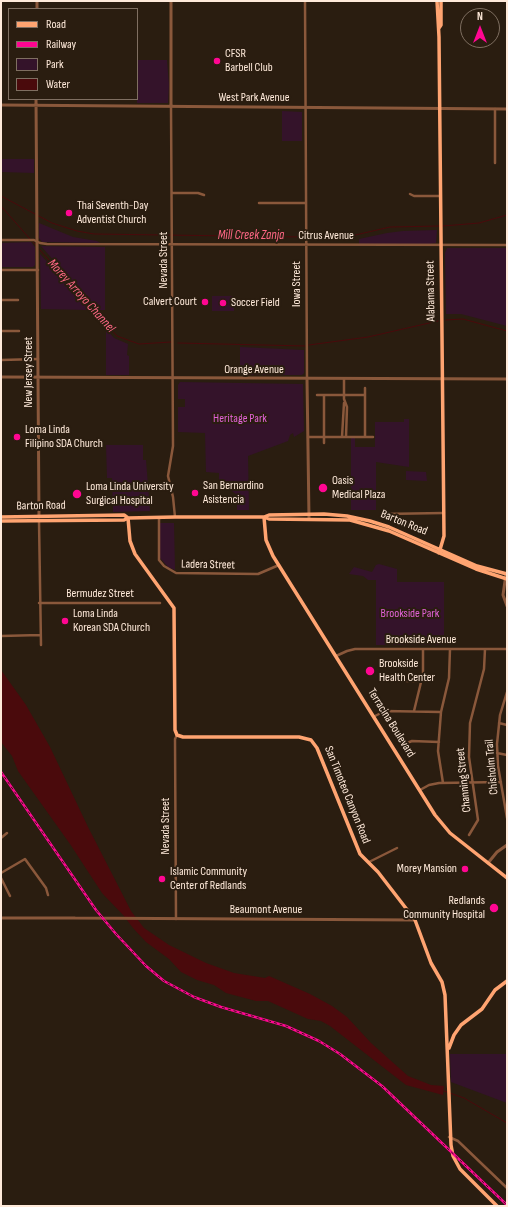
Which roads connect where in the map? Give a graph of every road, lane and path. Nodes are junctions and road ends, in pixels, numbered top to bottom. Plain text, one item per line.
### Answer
1 (172, 1) edge
2 (305, 1) edge
3 (437, 1) edge
4 (441, 1) edge
5 (439, 28) junction
6 (36, 100) edge
7 (1, 105) edge
8 (36, 105) junction
9 (171, 106) junction
10 (305, 108) junction
11 (439, 109) junction
12 (495, 109) junction
13 (507, 109) edge
14 (495, 163) dead end
15 (173, 193) junction
16 (410, 194) dead end
17 (204, 195) dead end
18 (440, 196) junction
19 (259, 203) dead end
20 (306, 203) junction
21 (1, 240) edge
22 (37, 242) junction
23 (172, 244) junction
24 (306, 244) junction
25 (441, 245) junction
26 (507, 245) edge
27 (1, 270) edge
28 (38, 270) junction
29 (1, 300) edge
30 (18, 300) dead end
31 (1, 331) edge
32 (19, 331) dead end
33 (38, 359) junction
34 (1, 360) edge
35 (1, 377) edge
36 (38, 378) junction
37 (173, 378) junction
38 (307, 379) junction
39 (344, 379) junction
40 (442, 379) junction
41 (507, 379) edge
42 (365, 388) dead end
43 (317, 394) dead end
44 (324, 394) junction
45 (344, 395) junction
46 (365, 395) junction
47 (344, 403) junction
48 (308, 437) junction
49 (324, 437) junction
50 (342, 437) junction
51 (346, 437) junction
52 (365, 437) junction
53 (373, 437) dead end
54 (324, 444) dead end
55 (444, 513) junction
56 (382, 514) dead end
57 (1, 517) edge
58 (159, 517) junction
59 (175, 517) junction
60 (264, 517) junction
61 (309, 517) junction
62 (39, 518) junction
63 (128, 518) junction
64 (1, 521) edge
65 (439, 551) junction
66 (279, 565) junction
67 (506, 577) edge
68 (39, 603) junction
69 (160, 603) dead end
70 (507, 606) edge
71 (40, 635) junction
72 (1, 636) edge
73 (40, 645) dead end
74 (423, 649) junction
75 (450, 649) junction
76 (485, 649) junction
77 (507, 649) edge
78 (336, 656) junction
79 (402, 681) dead end
80 (421, 681) junction
81 (507, 692) edge
82 (414, 711) junction
83 (441, 712) junction
84 (375, 716) junction
85 (499, 724) junction
86 (507, 725) edge
87 (177, 735) junction
88 (439, 742) junction
89 (402, 745) dead end
90 (497, 754) junction
91 (507, 755) edge
92 (501, 782) junction
93 (443, 783) junction
94 (473, 783) junction
95 (420, 790) junction
96 (505, 805) edge
97 (507, 818) edge
98 (8, 833) dead end
99 (469, 836) dead end
100 (1, 838) edge
101 (507, 845) edge
102 (397, 848) dead end
103 (368, 862) junction
104 (488, 863) junction
105 (1, 873) edge
106 (1, 878) edge
107 (507, 878) edge
108 (48, 894) dead end
109 (10, 896) dead end
110 (1, 918) edge
111 (176, 919) junction
112 (416, 920) junction
113 (507, 981) edge
114 (448, 1050) junction
115 (450, 1137) junction
116 (507, 1188) edge
117 (497, 1206) edge

1 - 9 street, Nevada Street
2 - 10 street, Iowa Street
3 - 5 main road, Alabama Street
4 - 5 main road, Alabama Street
5 - 11 main road, Alabama Street
6 - 8 street, New Jersey Street
7 - 8 street, West Park Avenue
8 - 9 street, West Park Avenue
8 - 22 street, New Jersey Street
9 - 10 street, West Park Avenue
9 - 15 street, Nevada Street
10 - 11 street, West Park Avenue
10 - 20 street, Iowa Street
11 - 12 street, West Park Avenue
11 - 18 main road, Alabama Street
12 - 13 street, West Park Avenue
12 - 14 street
15 - 17 street
15 - 23 street, Nevada Street
16 - 18 street
18 - 25 main road, Alabama Street
19 - 20 street
20 - 24 street, Iowa Street
21 - 22 street, Citrus Avenue
22 - 23 street, Citrus Avenue
22 - 28 street, New Jersey Street
23 - 24 street, Citrus Avenue
23 - 37 street, Nevada Street
24 - 25 street, Citrus Avenue
24 - 38 street, Iowa Street
25 - 26 street, Citrus Avenue
25 - 40 main road, Alabama Street
27 - 28 street
28 - 33 street, New Jersey Street
29 - 30 street
31 - 32 street
33 - 34 street
33 - 36 street, New Jersey Street
35 - 36 street, Orange Avenue
36 - 37 street, Orange Avenue
36 - 62 street, New Jersey Street
37 - 38 street, Orange Avenue
37 - 59 street, Nevada Street
38 - 39 street, Orange Avenue
38 - 48 street, Iowa Street
39 - 40 street, Orange Avenue
39 - 45 street
40 - 41 street, Orange Avenue
40 - 55 main road, Alabama Street
42 - 46 street
43 - 44 street
44 - 45 street
44 - 49 street
45 - 46 street
45 - 47 street
46 - 52 street
47 - 50 street
47 - 51 street
48 - 49 street
48 - 61 street, Iowa Street
49 - 50 street
49 - 54 street
50 - 51 street
51 - 52 street
52 - 53 street
55 - 56 street
55 - 65 main road, Alabama Street
57 - 62 main road, Barton Road
58 - 59 main road, Barton Road
58 - 63 main road, Barton Road
58 - 66 street, Ladera Street
59 - 60 main road, Barton Road
60 - 61 main road, Barton Road
60 - 66 main road, Terracina Boulevard
61 - 65 main road, Barton Road
62 - 63 main road, Barton Road
62 - 64 main road, Barton Road
62 - 68 street, New Jersey Street
63 - 87 main road
65 - 67 main road, Barton Road
66 - 78 main road, Terracina Boulevard
67 - 70 street
68 - 69 street, Bermudez Street
68 - 71 street, New Jersey Street
71 - 72 street
71 - 73 street, New Jersey Street
74 - 75 street, Brookside Avenue
74 - 78 street, Brookside Avenue
74 - 80 street
75 - 76 street, Brookside Avenue
75 - 83 street
76 - 77 street, Brookside Avenue
76 - 94 street, Channing Street
78 - 84 main road, Terracina Boulevard
79 - 80 street
80 - 82 street
81 - 85 street, Chisholm Trail
82 - 83 street
82 - 84 street
83 - 88 street
84 - 95 main road, Terracina Boulevard
85 - 86 street
85 - 90 street, Chisholm Trail
87 - 103 main road, San Timoteo Canyon Road
87 - 111 street, Nevada Street
88 - 89 street
88 - 93 street
90 - 91 street
90 - 92 street, Chisholm Trail
92 - 94 street
92 - 96 street, Chisholm Trail
93 - 94 street
93 - 95 street
94 - 99 street, Channing Street
95 - 104 main road, Terracina Boulevard
96 - 97 street, Chisholm Trail
98 - 100 street
101 - 104 street
102 - 103 street
103 - 112 main road, San Timoteo Canyon Road
104 - 107 main road, Terracina Boulevard
105 - 108 street
106 - 109 street
110 - 111 street, Beaumont Avenue
111 - 112 street, Beaumont Avenue
112 - 114 main road, San Timoteo Canyon Road
113 - 114 main road
114 - 115 main road, San Timoteo Canyon Road
115 - 116 street
115 - 117 main road, San Timoteo Canyon Road

